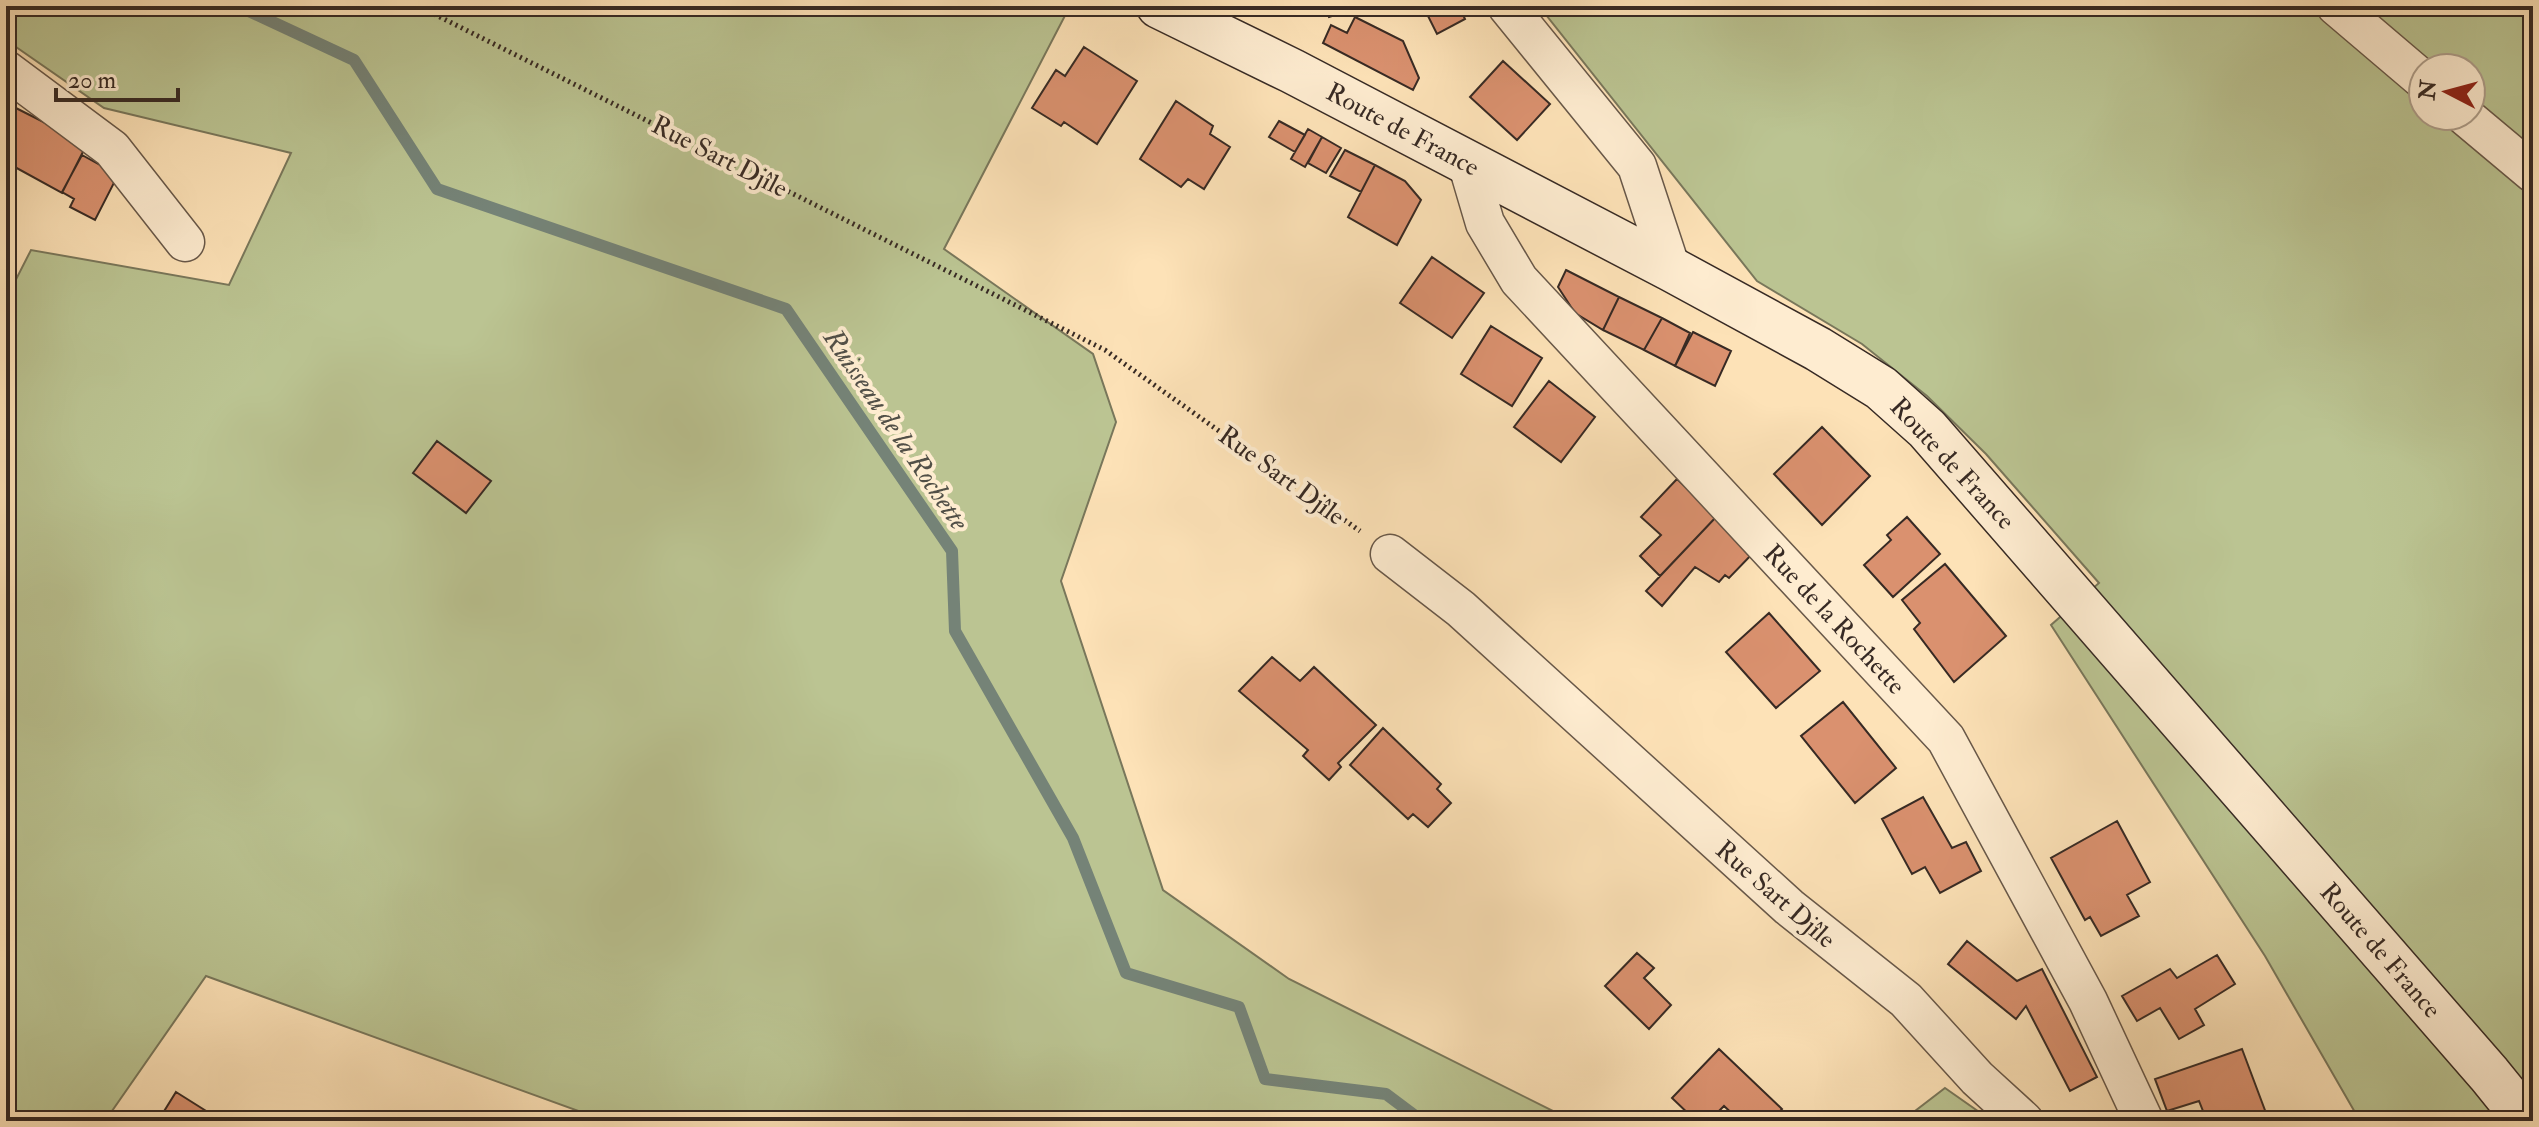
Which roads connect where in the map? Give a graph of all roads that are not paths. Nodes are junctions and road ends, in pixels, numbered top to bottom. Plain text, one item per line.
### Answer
1 (1159, 6) edge
2 (1507, 6) edge
3 (2336, 6) edge
4 (2407, 66) edge
5 (6, 70) edge
6 (2484, 132) edge
7 (1467, 162) junction
8 (2533, 173) edge
9 (185, 242) dead end
10 (1671, 269) junction
11 (1390, 554) road end
12 (2024, 1121) edge
13 (2144, 1121) edge
14 (2527, 1121) edge

1 - 7 main road, Route de France
2 - 10 street
3 - 4 street
5 - 9 street
6 - 8 street
7 - 10 main road, Route de France
7 - 13 street, Rue de la Rochette
10 - 14 main road, Route de France
11 - 12 street, Rue Sart Djîle

